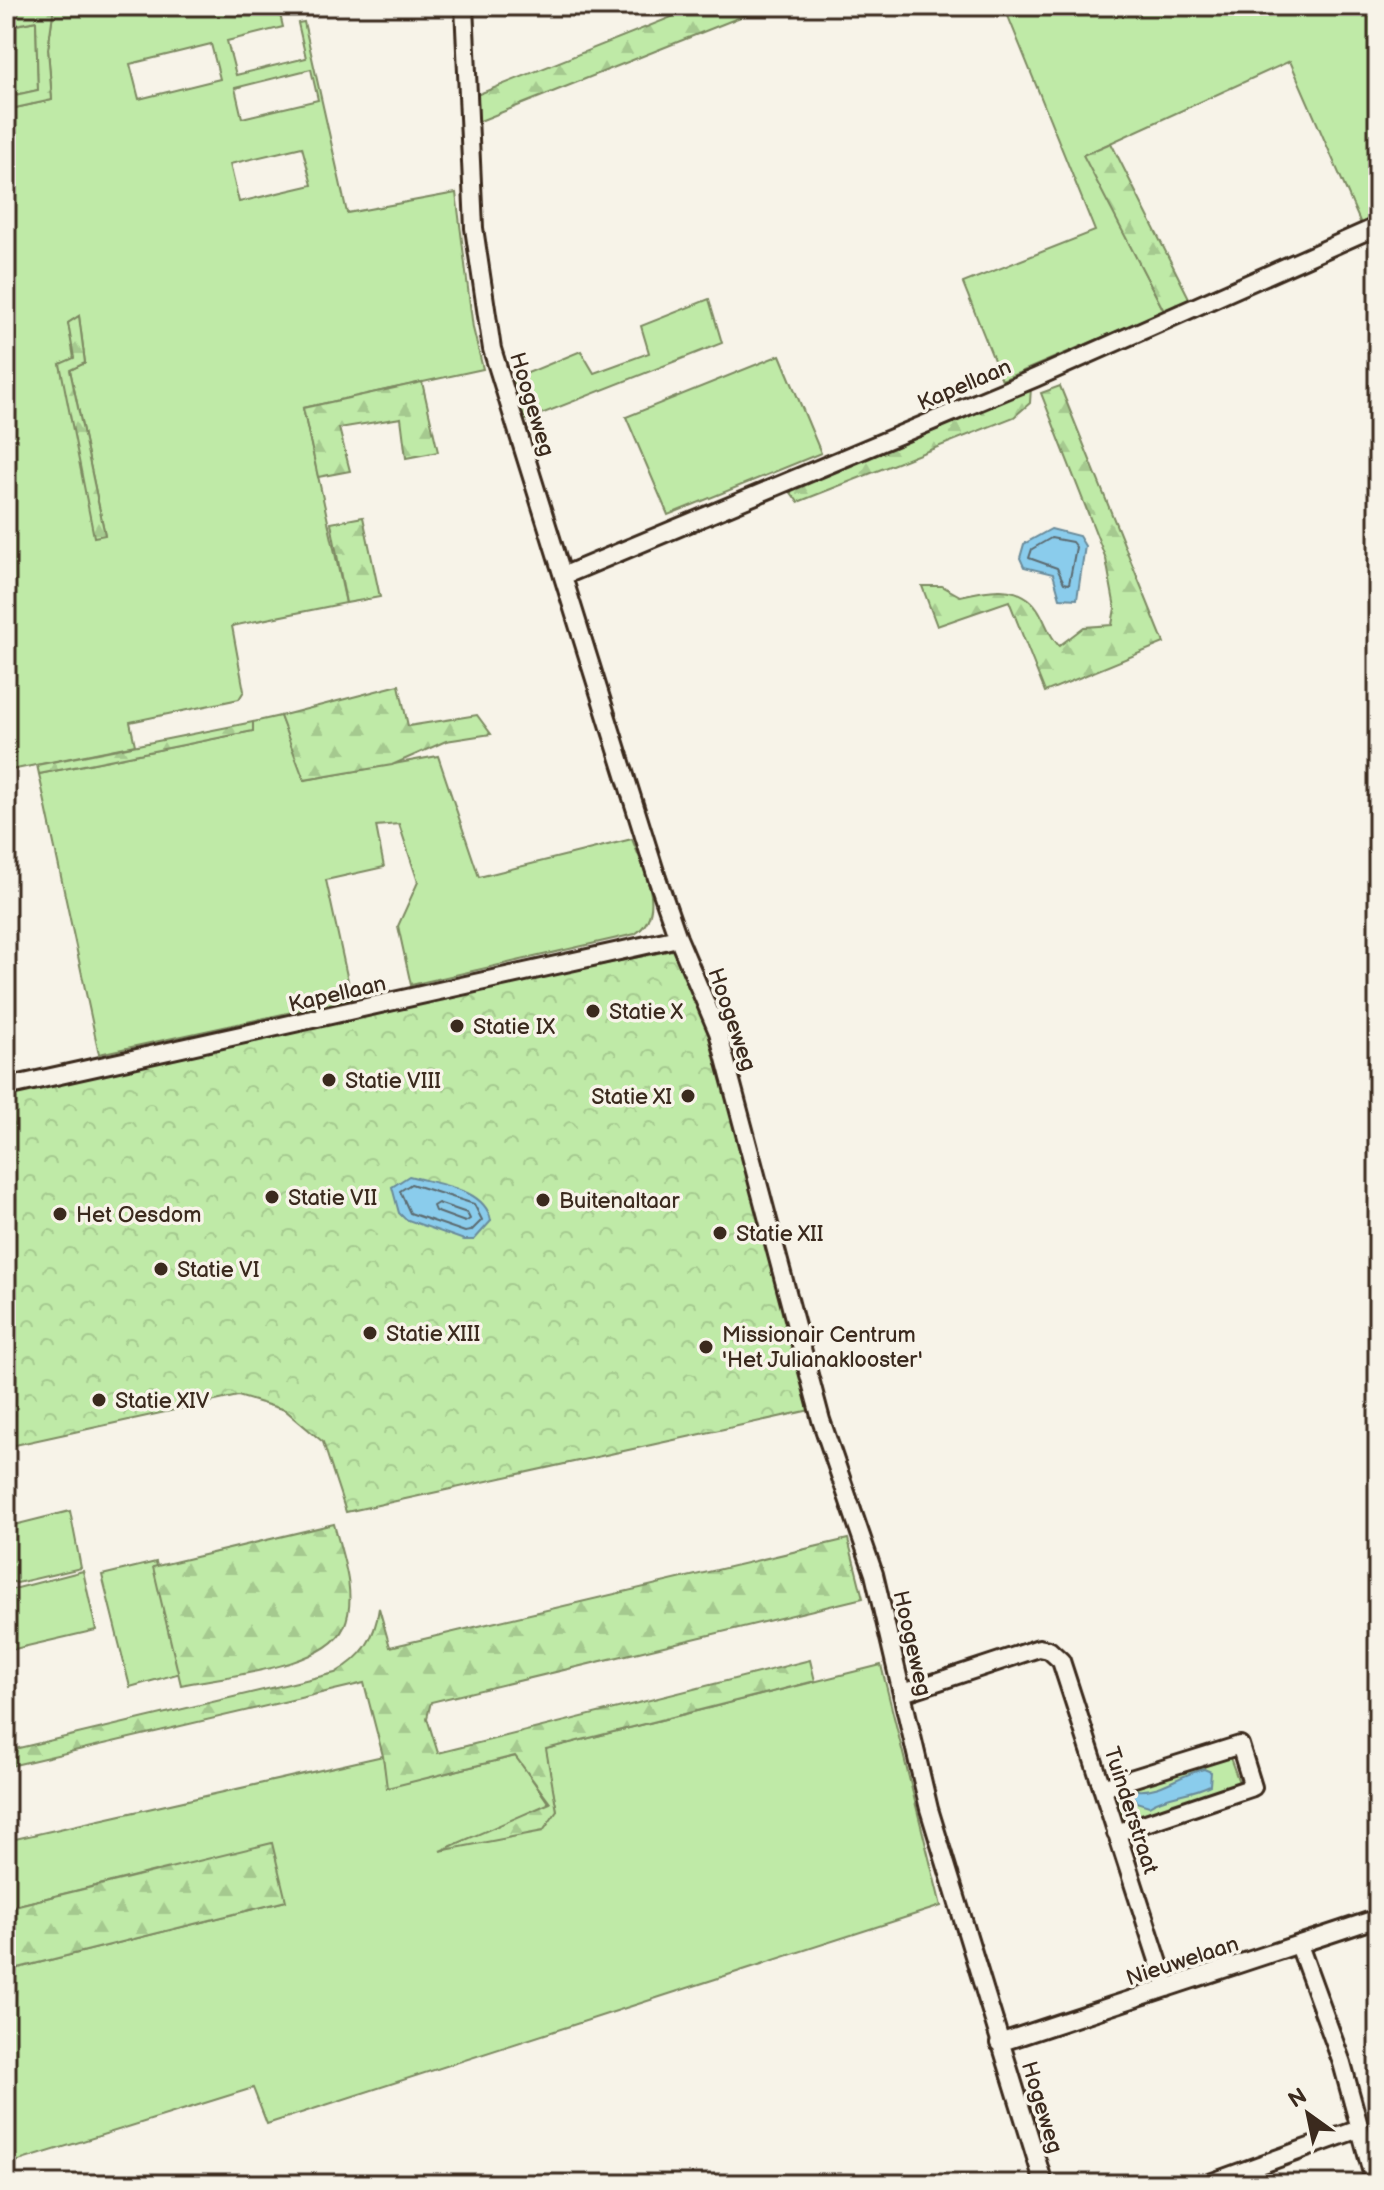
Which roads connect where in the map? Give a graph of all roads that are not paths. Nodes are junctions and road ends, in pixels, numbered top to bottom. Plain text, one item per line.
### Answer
1 (464, 6) edge
2 (1378, 226) edge
3 (565, 575) junction
4 (678, 938) junction
5 (6, 1087) edge
6 (903, 1693) junction
7 (1102, 1788) junction
8 (1116, 1833) junction
9 (1378, 1918) edge
10 (1299, 1945) junction
11 (1167, 1988) junction
12 (999, 2043) junction
13 (1359, 2129) junction
14 (1044, 2184) edge
15 (1207, 2184) edge
16 (1375, 2184) edge

1 - 3 street, Hoogeweg
2 - 3 street, Kapellaan
3 - 4 street, Hoogeweg
4 - 5 street, Kapellaan
4 - 6 street, Hoogeweg
6 - 7 street, Tuinderstraat
6 - 12 street, Hoogeweg
7 - 8 street, Tuinderstraat
7 - 8 street
8 - 11 street, Tuinderstraat
9 - 10 street, Nieuwelaan
10 - 11 street, Nieuwelaan
10 - 13 street
11 - 12 street, Nieuwelaan
12 - 14 street, Hogeweg
13 - 15 street
13 - 16 street

